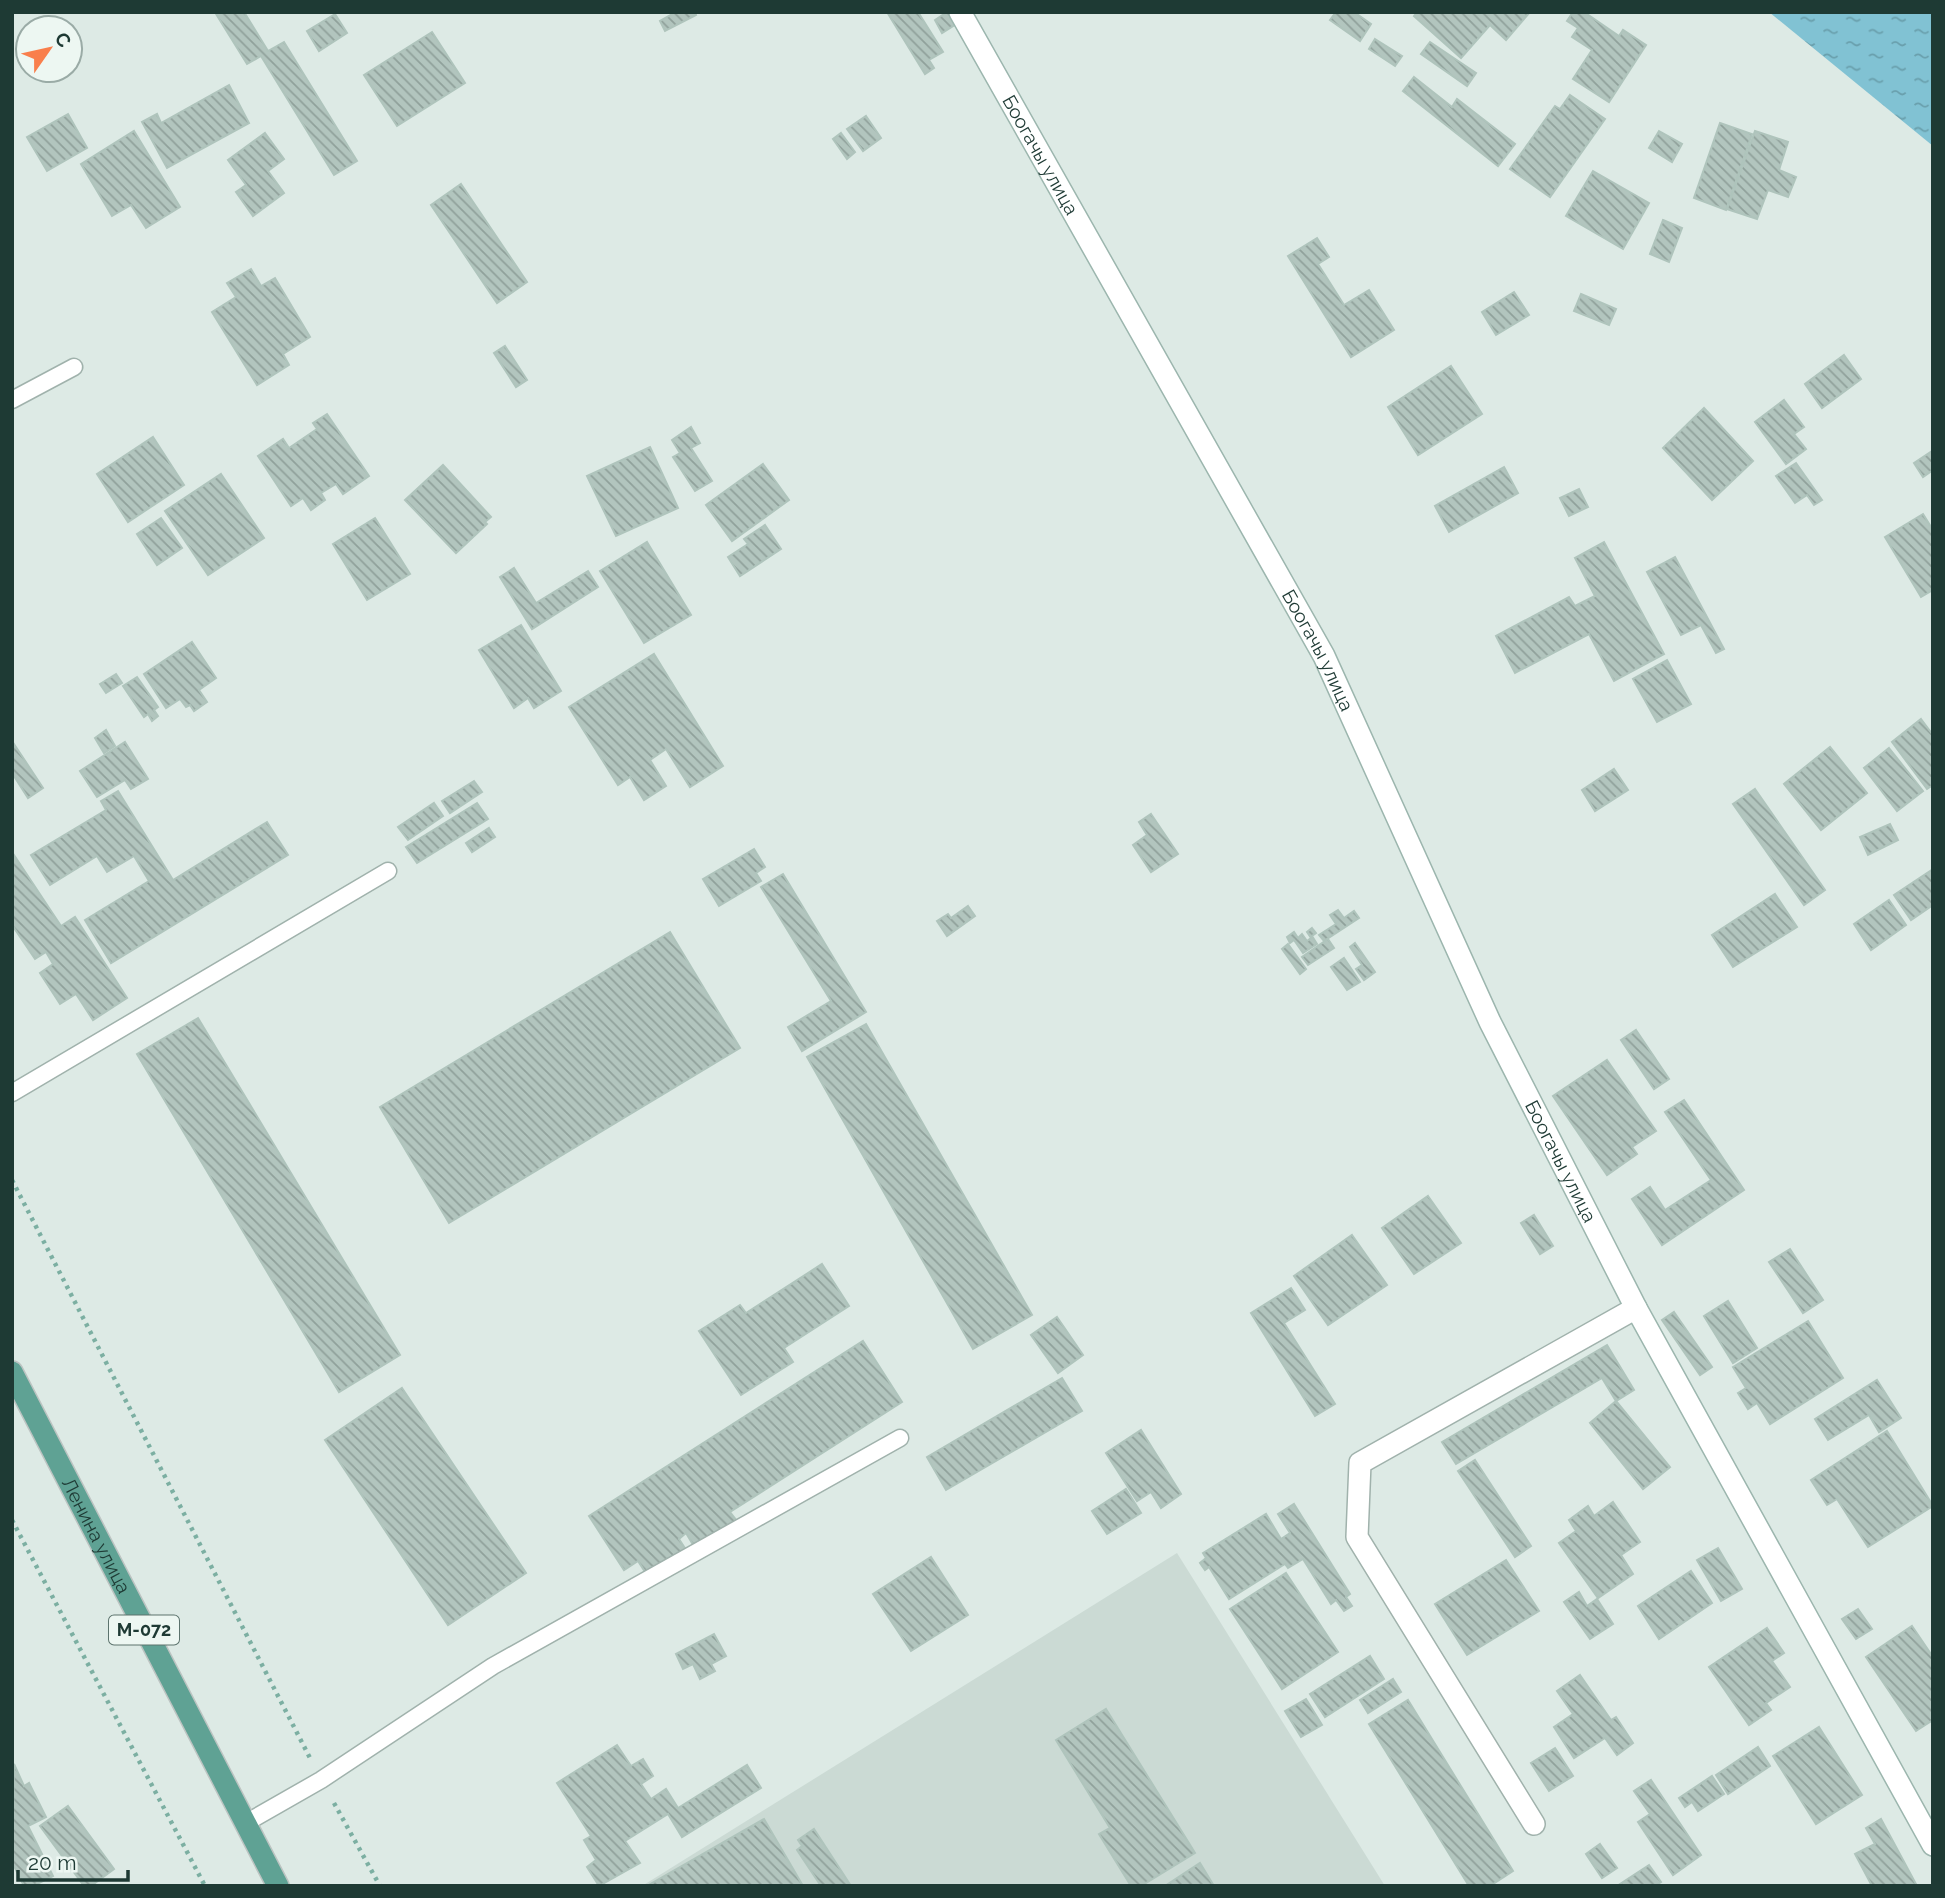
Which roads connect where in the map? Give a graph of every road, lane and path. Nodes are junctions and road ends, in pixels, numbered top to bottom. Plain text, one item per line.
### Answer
1 (960, 12) edge
2 (74, 368) dead end
3 (12, 400) edge
4 (388, 872) dead end
5 (12, 1093) edge
6 (12, 1180) edge
7 (1636, 1308) junction
8 (13, 1376) edge
9 (900, 1438) dead end
10 (12, 1520) edge
11 (321, 1780) junction
12 (244, 1824) junction
13 (1535, 1824) dead end
14 (1933, 1845) edge
15 (205, 1886) edge
16 (278, 1886) edge
17 (380, 1886) edge

1 - 7 street, Боогачы улица
2 - 3 lane
4 - 5 lane
6 - 11 path
7 - 13 street
7 - 14 street, Боогачы улица
8 - 12 main road, Ленина улица / М-072
9 - 11 lane
10 - 15 path
11 - 12 lane
11 - 17 path
12 - 16 main road, Ленина улица / М-072

